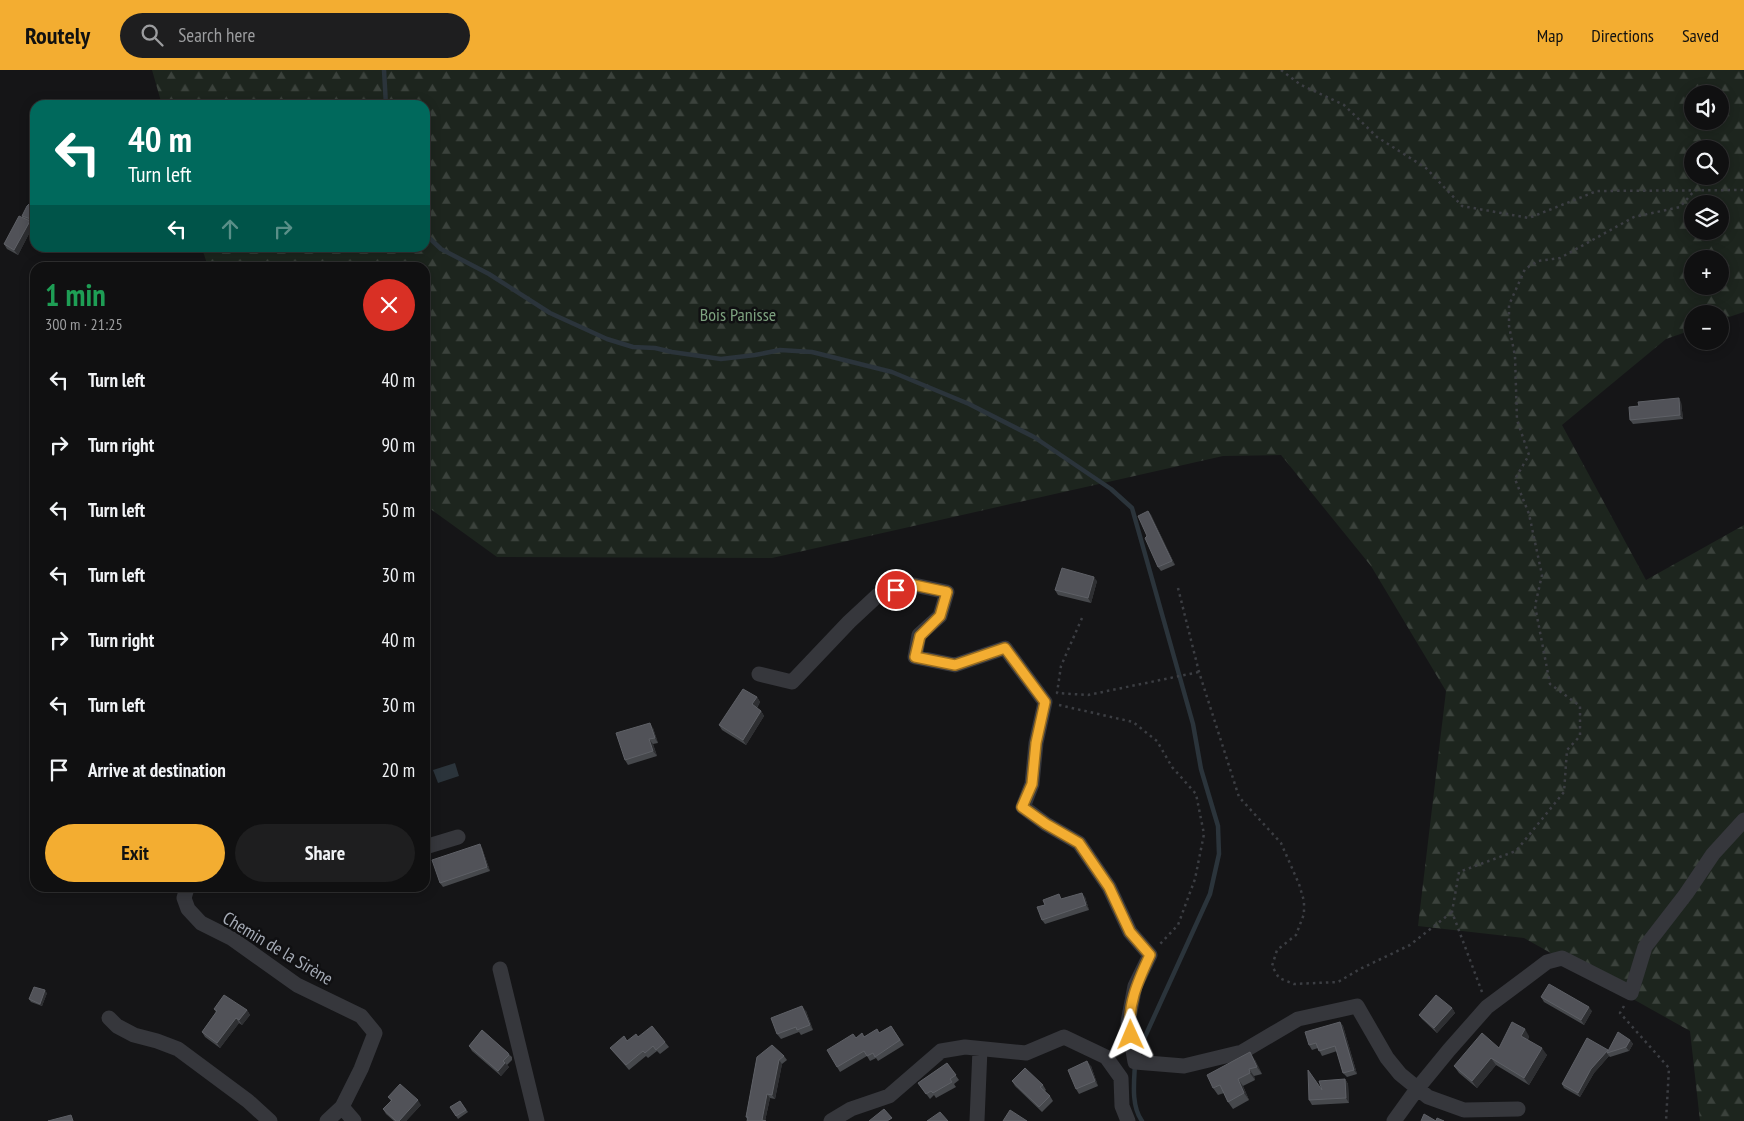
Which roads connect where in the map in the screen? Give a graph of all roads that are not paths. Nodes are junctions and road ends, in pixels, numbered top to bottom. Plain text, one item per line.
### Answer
1 (760, 674) dead end
2 (1744, 820) edge
3 (458, 837) dead end
4 (430, 845) edge
5 (185, 892) edge
6 (500, 969) dead end
7 (109, 1018) dead end
8 (980, 1049) junction
9 (1417, 1089) junction
10 (342, 1107) junction
11 (1518, 1109) dead end
12 (270, 1121) edge
13 (327, 1121) edge
14 (354, 1121) edge
15 (537, 1121) edge
16 (832, 1121) edge
17 (977, 1121) edge
18 (1128, 1121) edge
19 (1394, 1121) edge

1 - 9 street
2 - 9 street
3 - 4 street
5 - 10 street, Chemin de la Sirène
6 - 15 street
7 - 12 street
8 - 16 street
8 - 17 street
8 - 18 street
9 - 11 street
9 - 19 street
10 - 13 street, Chemin de la Sirène
10 - 14 street

